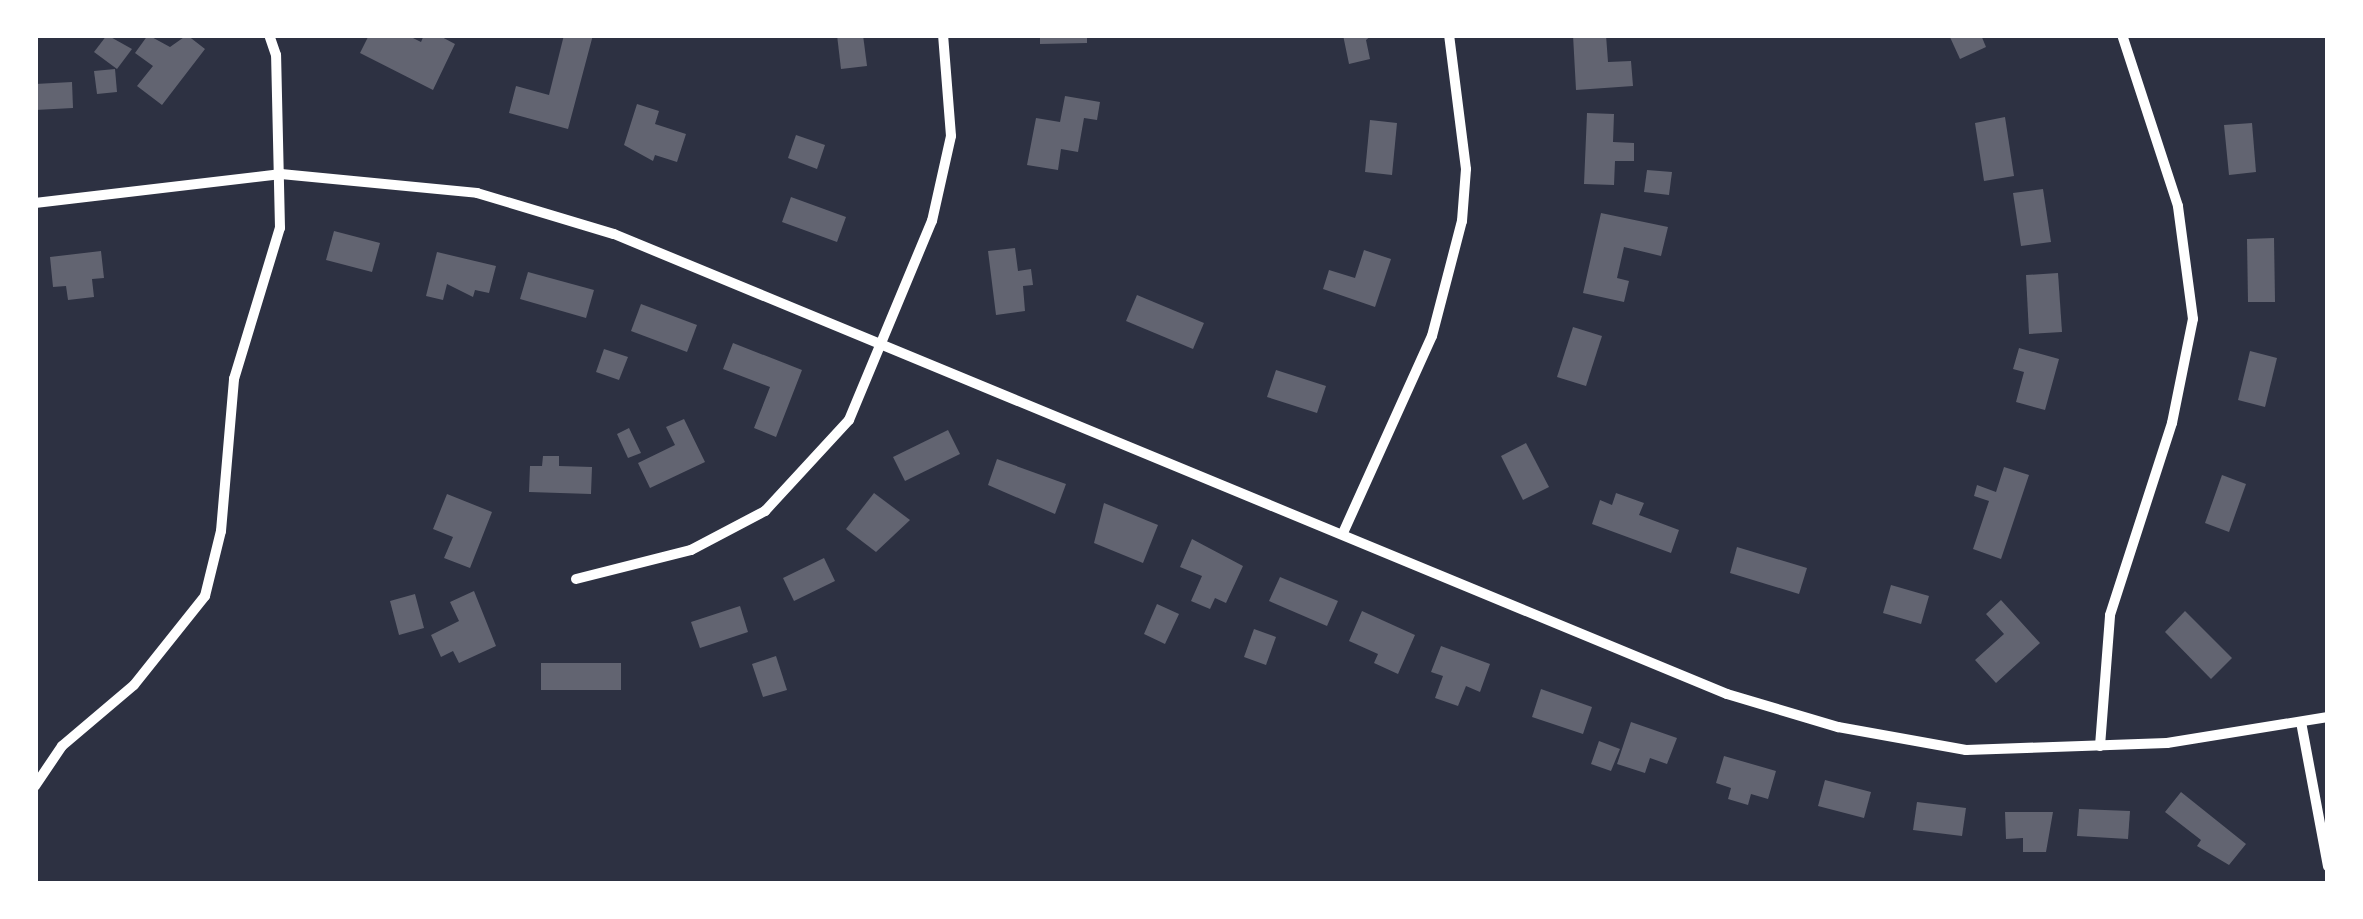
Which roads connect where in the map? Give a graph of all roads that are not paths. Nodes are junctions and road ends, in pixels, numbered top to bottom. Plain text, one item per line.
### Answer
1 (270, 35) edge
2 (944, 35) edge
3 (1449, 35) edge
4 (2122, 35) edge
5 (281, 174) junction
6 (35, 203) edge
7 (880, 342) junction
8 (1343, 533) junction
9 (576, 578) dead end
10 (2328, 717) edge
11 (2301, 722) junction
12 (2100, 746) junction
13 (35, 786) edge
14 (2328, 866) edge

1 - 5 street
2 - 7 street
3 - 8 street
4 - 12 street
5 - 6 street
5 - 7 street
5 - 13 street
7 - 8 street
7 - 9 street
8 - 12 street
10 - 11 street
11 - 12 street
11 - 14 street

